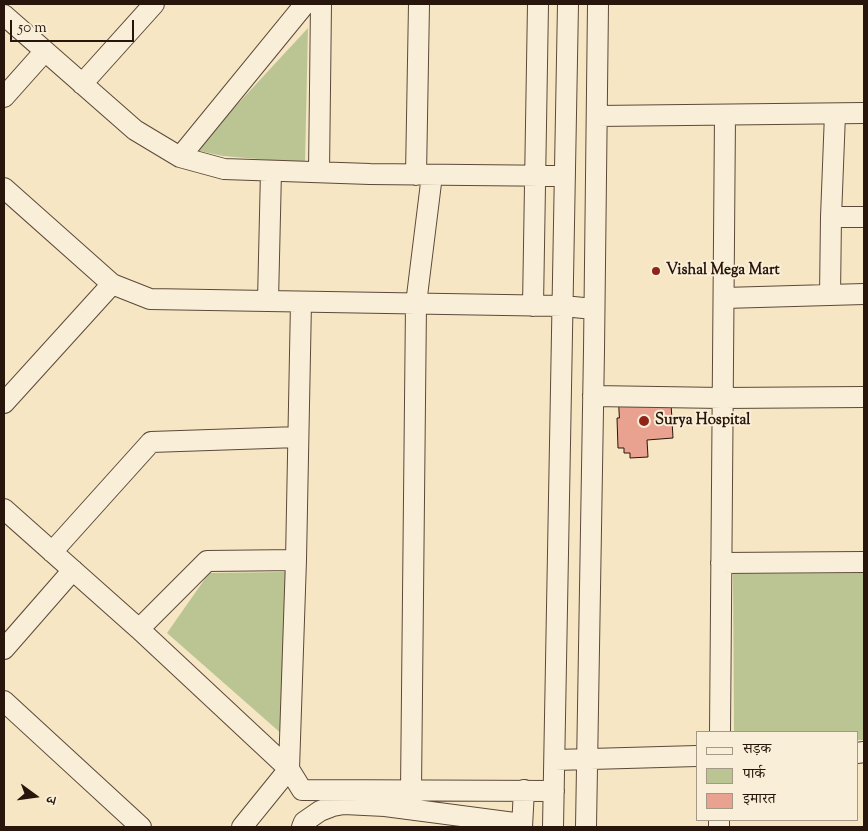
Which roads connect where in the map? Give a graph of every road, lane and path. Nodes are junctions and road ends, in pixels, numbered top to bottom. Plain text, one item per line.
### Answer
1 (314, 4) edge
2 (419, 4) edge
3 (538, 4) edge
4 (568, 4) edge
5 (598, 4) edge
6 (151, 5) edge
7 (4, 15) edge
8 (45, 51) junction
9 (82, 84) junction
10 (4, 96) edge
11 (864, 113) edge
12 (835, 114) junction
13 (725, 115) junction
14 (596, 116) junction
15 (180, 157) junction
16 (271, 171) junction
17 (319, 172) junction
18 (424, 175) junction
19 (536, 176) junction
20 (565, 176) junction
21 (4, 188) edge
22 (864, 216) edge
23 (831, 217) junction
24 (112, 284) junction
25 (864, 294) edge
26 (830, 295) junction
27 (724, 298) junction
28 (268, 301) junction
29 (300, 302) junction
30 (416, 304) junction
31 (533, 306) junction
32 (562, 306) junction
33 (594, 309) junction
34 (593, 396) junction
35 (864, 397) edge
36 (722, 398) junction
37 (4, 403) edge
38 (298, 437) junction
39 (4, 509) edge
40 (52, 552) junction
41 (296, 560) junction
42 (864, 562) edge
43 (721, 563) junction
44 (73, 570) junction
45 (139, 629) junction
46 (4, 648) edge
47 (4, 701) edge
48 (720, 731) edge
49 (696, 756) edge
50 (587, 759) junction
51 (555, 760) junction
52 (288, 769) junction
53 (411, 790) junction
54 (524, 790) junction
55 (554, 791) junction
56 (522, 826) edge
57 (141, 827) edge
58 (242, 827) edge
59 (302, 827) edge
60 (553, 827) edge
61 (586, 827) edge

1 - 15 street
1 - 17 street
2 - 18 street
3 - 19 street
4 - 20 street
5 - 14 street
6 - 9 street
7 - 8 street
8 - 9 street
8 - 10 street
9 - 15 street
11 - 12 street
12 - 13 street
12 - 23 street
13 - 14 street
13 - 27 street
14 - 33 street
15 - 16 street
16 - 17 street
16 - 28 street
17 - 18 street
18 - 19 street
18 - 30 street
19 - 20 street
19 - 31 street
20 - 32 street
21 - 24 street
22 - 23 street
23 - 26 street
24 - 28 street
24 - 37 street
25 - 26 street
26 - 27 street
27 - 36 street
28 - 29 street
29 - 30 street
29 - 38 street
30 - 31 street
30 - 53 street
31 - 32 street
32 - 33 street
32 - 51 street
33 - 34 street
34 - 36 street
34 - 50 street
35 - 36 street
36 - 43 street
38 - 40 street
38 - 41 street
39 - 40 street
40 - 44 street
41 - 45 street
41 - 52 street
42 - 43 street
43 - 48 street
44 - 45 street
44 - 46 street
45 - 52 street
47 - 57 street
49 - 50 street
50 - 51 street
50 - 61 street
51 - 55 street
52 - 53 street
52 - 58 street
53 - 54 street
54 - 55 street
54 - 56 street
55 - 60 street
56 - 59 street

